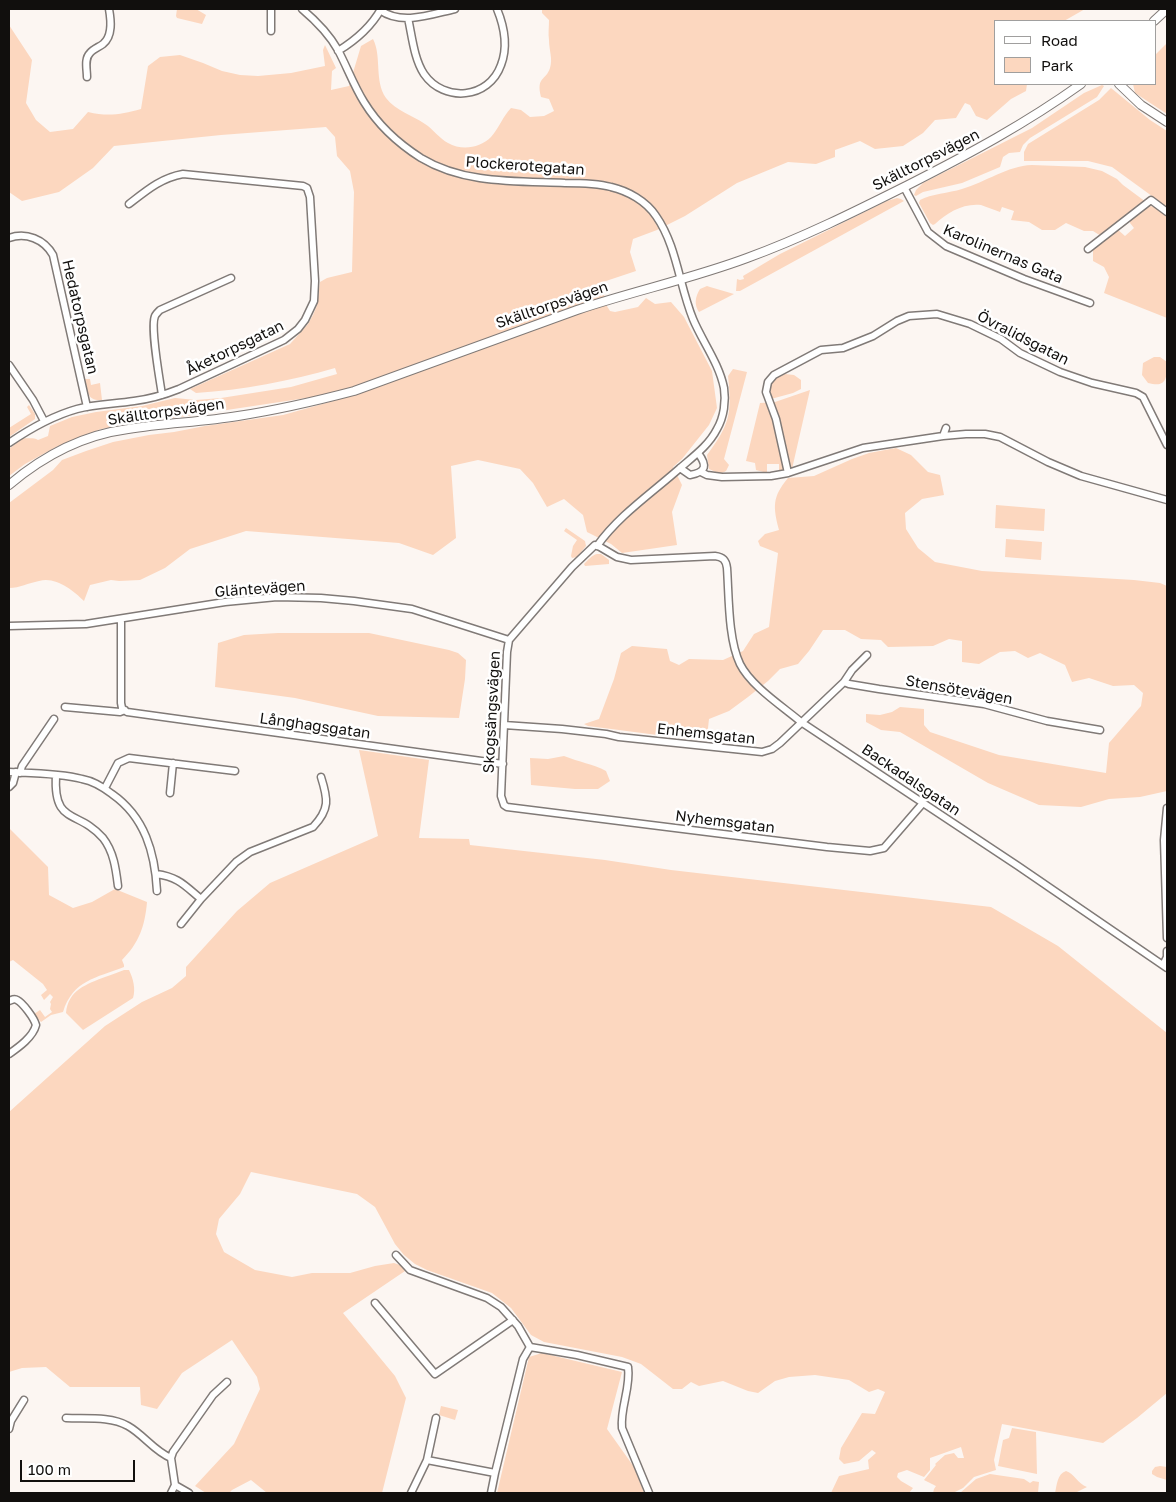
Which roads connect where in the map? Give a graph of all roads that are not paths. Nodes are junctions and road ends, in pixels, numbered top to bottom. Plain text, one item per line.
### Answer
1 (110, 9) edge
2 (271, 9) edge
3 (302, 9) edge
4 (455, 9) edge
5 (497, 9) edge
6 (1167, 9) edge
7 (381, 10) edge
8 (408, 18) junction
9 (1155, 20) edge
10 (271, 31) dead end
11 (338, 51) junction
12 (87, 77) dead end
13 (1079, 85) edge
14 (1120, 85) edge
15 (1167, 122) edge
16 (904, 187) junction
17 (129, 204) dead end
18 (1167, 212) edge
19 (9, 238) edge
20 (1088, 249) dead end
21 (231, 278) dead end
22 (681, 280) junction
23 (1090, 303) dead end
24 (9, 365) edge
25 (162, 395) junction
26 (87, 407) junction
27 (44, 421) junction
28 (946, 428) dead end
29 (943, 436) junction
30 (9, 443) edge
31 (1167, 445) edge
32 (698, 453) junction
33 (680, 468) junction
34 (701, 472) junction
35 (788, 474) junction
36 (9, 485) edge
37 (1167, 500) edge
38 (597, 546) junction
39 (120, 619) junction
40 (9, 626) edge
41 (509, 640) junction
42 (867, 655) dead end
43 (844, 682) junction
44 (65, 707) dead end
45 (125, 710) junction
46 (54, 719) dead end
47 (801, 722) junction
48 (504, 725) junction
49 (1100, 730) dead end
50 (173, 762) junction
51 (503, 764) junction
52 (235, 771) dead end
53 (15, 772) edge
54 (56, 775) junction
55 (321, 777) dead end
56 (9, 787) edge
57 (105, 788) junction
58 (170, 793) dead end
59 (923, 803) junction
60 (504, 805) joint
61 (1167, 808) edge
62 (156, 874) junction
63 (118, 886) dead end
64 (157, 891) dead end
65 (201, 900) junction
66 (181, 924) dead end
67 (1167, 938) edge
68 (1167, 951) edge
69 (1165, 966) edge
70 (9, 1000) edge
71 (9, 1054) edge
72 (396, 1255) dead end
73 (375, 1303) dead end
74 (513, 1320) junction
75 (530, 1347) junction
76 (227, 1382) dead end
77 (24, 1400) dead end
78 (66, 1418) dead end
79 (436, 1418) dead end
80 (9, 1429) edge
81 (172, 1458) junction
82 (427, 1460) junction
83 (495, 1473) junction
84 (175, 1485) junction
85 (171, 1493) edge
86 (189, 1493) edge
87 (411, 1493) edge
88 (491, 1493) edge
89 (649, 1493) edge

1 - 12 street
2 - 10 street
3 - 11 street, Plockerotegatan
4 - 8 street
5 - 8 street
6 - 9 street
7 - 8 street
7 - 11 street
11 - 22 street, Plockerotegatan
13 - 16 street, Skälltorpsvägen
14 - 15 street
16 - 22 street, Skälltorpsvägen
16 - 23 street, Karolinernas Gata
17 - 25 street, Åketorpsgatan
18 - 20 street
19 - 26 street, Hedatorpsgatan
21 - 25 street
22 - 32 street, Plockerotegatan
22 - 36 street, Skälltorpsvägen
24 - 27 street
25 - 26 street, Åketorpsgatan
26 - 27 street, Åketorpsgatan
27 - 30 street, Åketorpsgatan
28 - 29 street
29 - 35 street
29 - 37 street
31 - 35 street, Övralidsgatan
32 - 33 street, Skogsängsvägen
32 - 34 street
33 - 34 street
33 - 38 street, Skogsängsvägen
34 - 35 street
38 - 41 street, Skogsängsvägen
38 - 47 street, Backadalsgatan
39 - 40 street, Gläntevägen
39 - 41 street, Gläntevägen
39 - 45 street
41 - 48 street, Skogsängsvägen
42 - 43 street, Enhemsgatan
43 - 47 street, Enhemsgatan
43 - 49 street, Stensötevägen
44 - 45 street, Långhagsgatan
45 - 51 street, Långhagsgatan
46 - 53 street
47 - 48 street, Enhemsgatan
47 - 59 street, Backadalsgatan
48 - 51 street, Skogsängsvägen
50 - 52 street
50 - 57 street
50 - 58 street
51 - 60 street, Skogsängsvägen
53 - 54 street
53 - 56 street
54 - 57 street
54 - 63 street
55 - 65 street
57 - 62 street
59 - 60 street, Nyhemsgatan
59 - 69 street, Backadalsgatan
61 - 67 street
62 - 64 street
62 - 65 street
65 - 66 street
68 - 69 street
70 - 71 street
72 - 74 street
73 - 74 street
74 - 75 street
75 - 83 street
75 - 89 street
76 - 81 street
77 - 80 street
78 - 81 street
79 - 82 street
81 - 84 street
82 - 83 street
82 - 87 street
83 - 88 street
84 - 85 street
84 - 86 street

